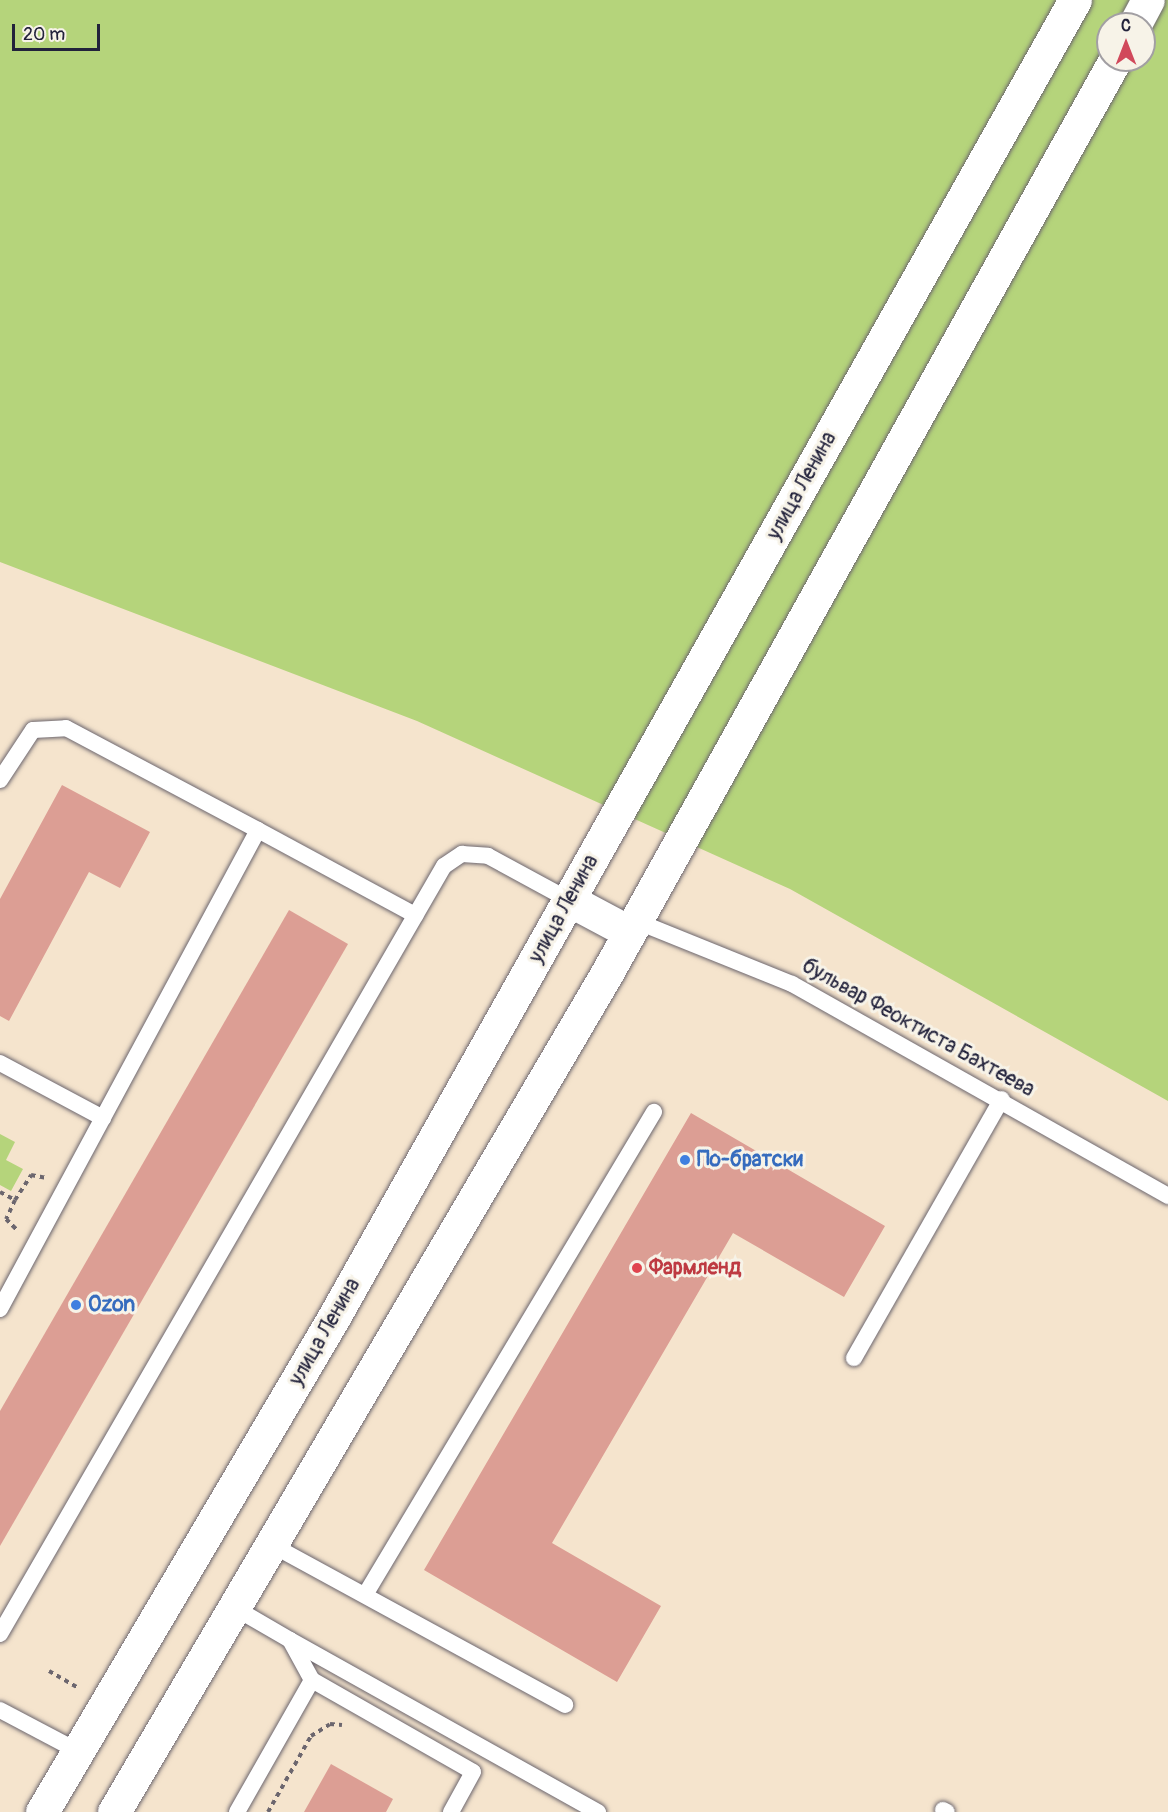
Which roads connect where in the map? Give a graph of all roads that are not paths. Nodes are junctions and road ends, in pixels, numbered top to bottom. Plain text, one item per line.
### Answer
1 (1075, 0) edge
2 (1107, 72) edge
3 (0, 780) edge
4 (258, 830) junction
5 (569, 900) junction
6 (415, 915) junction
7 (633, 926) junction
8 (0, 1063) edge
9 (1002, 1099) junction
10 (654, 1112) dead end
11 (103, 1118) junction
12 (1168, 1196) edge
13 (6, 1284) edge
14 (0, 1309) edge
15 (854, 1358) dead end
16 (272, 1545) junction
17 (365, 1595) junction
18 (235, 1608) junction
19 (0, 1634) edge
20 (290, 1640) junction
21 (312, 1680) junction
22 (566, 1705) dead end
23 (0, 1710) edge
24 (76, 1750) junction
25 (42, 1812) edge
26 (114, 1812) edge
27 (237, 1812) edge
28 (451, 1812) edge
29 (598, 1812) edge

1 - 5 street, улица Ленина
2 - 7 street
3 - 4 lane
4 - 6 lane
4 - 11 lane
5 - 6 lane
5 - 7 street
5 - 24 street, улица Ленина
6 - 19 lane
7 - 9 lane, бульвар Феоктиста Бахтеева
7 - 16 street
8 - 11 lane
9 - 12 lane, бульвар Феоктиста Бахтеева
9 - 15 lane
10 - 17 lane
11 - 13 lane
13 - 14 lane
16 - 17 lane
16 - 18 street
17 - 22 lane
18 - 20 lane
18 - 26 street
20 - 21 lane
20 - 29 lane
21 - 27 lane
21 - 28 lane
23 - 24 lane
24 - 25 street, улица Ленина

